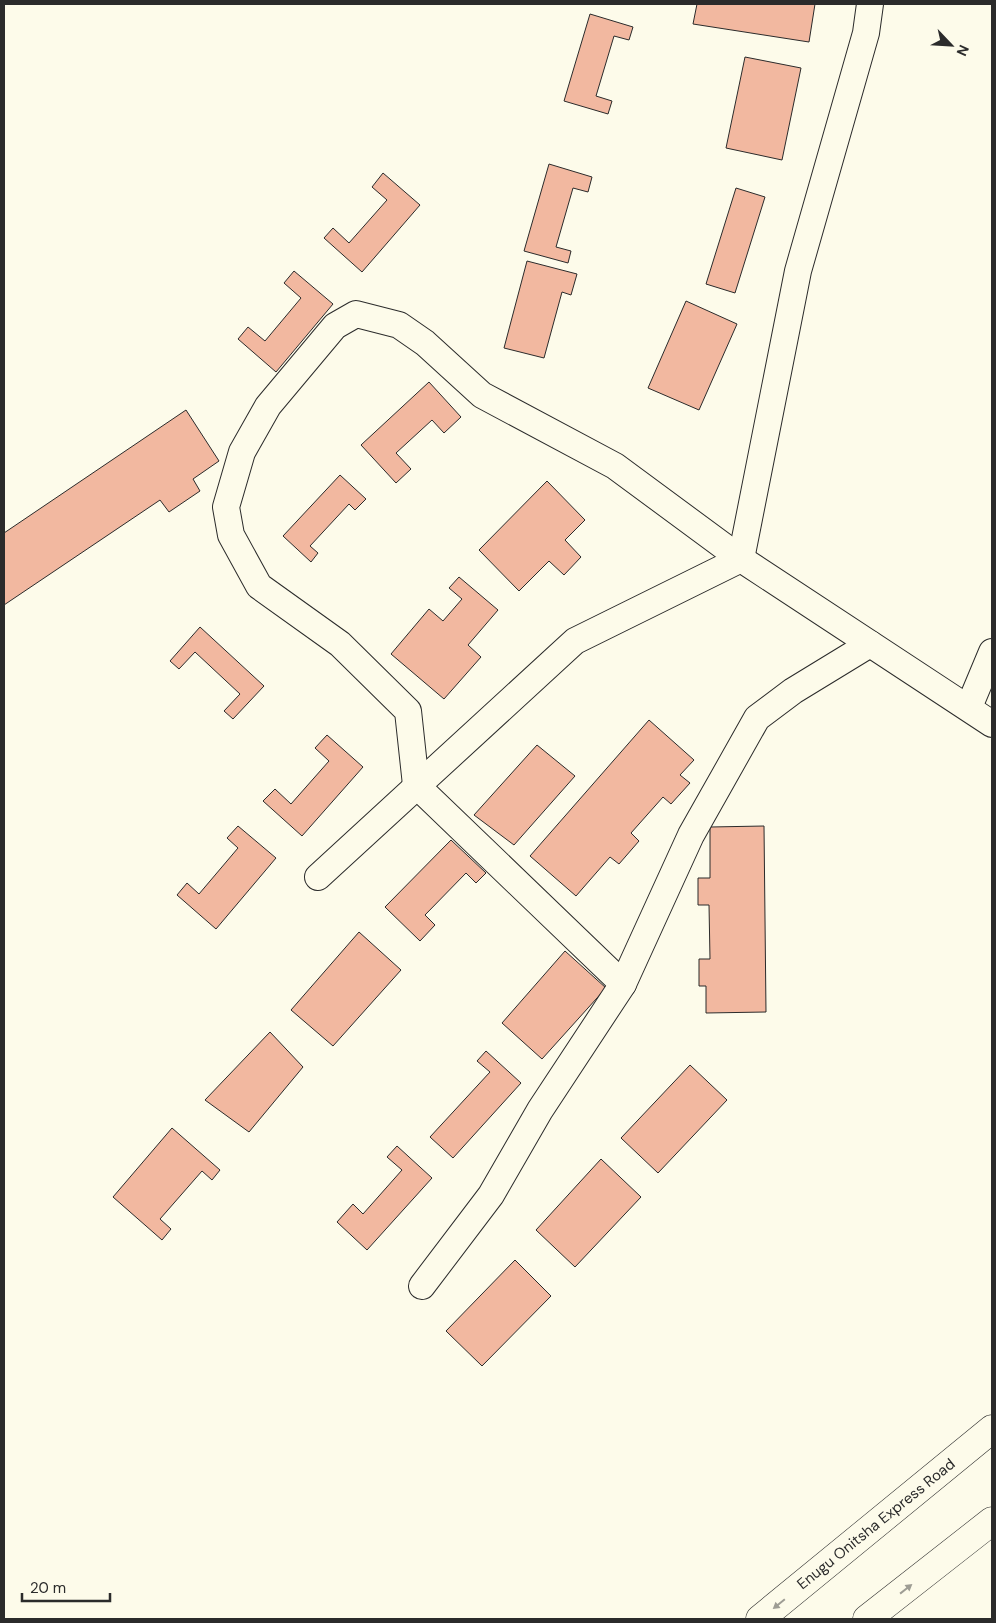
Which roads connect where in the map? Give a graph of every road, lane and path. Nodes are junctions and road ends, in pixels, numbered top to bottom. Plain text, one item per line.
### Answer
1 (870, 4) edge
2 (741, 559) junction
3 (870, 644) junction
4 (992, 652) edge
5 (968, 707) junction
6 (992, 724) edge
7 (416, 785) junction
8 (318, 876) dead end
9 (623, 984) junction
10 (422, 1286) dead end
11 (992, 1429) edge
12 (992, 1521) edge
13 (760, 1619) edge
14 (867, 1619) edge

1 - 2 street
2 - 3 street
2 - 7 street
2 - 7 street
3 - 5 street
3 - 9 street
4 - 5 street
5 - 6 street
7 - 8 street
7 - 9 street
9 - 10 street
11 -> 13 highway, Enugu Onitsha Express Road
14 -> 12 highway

